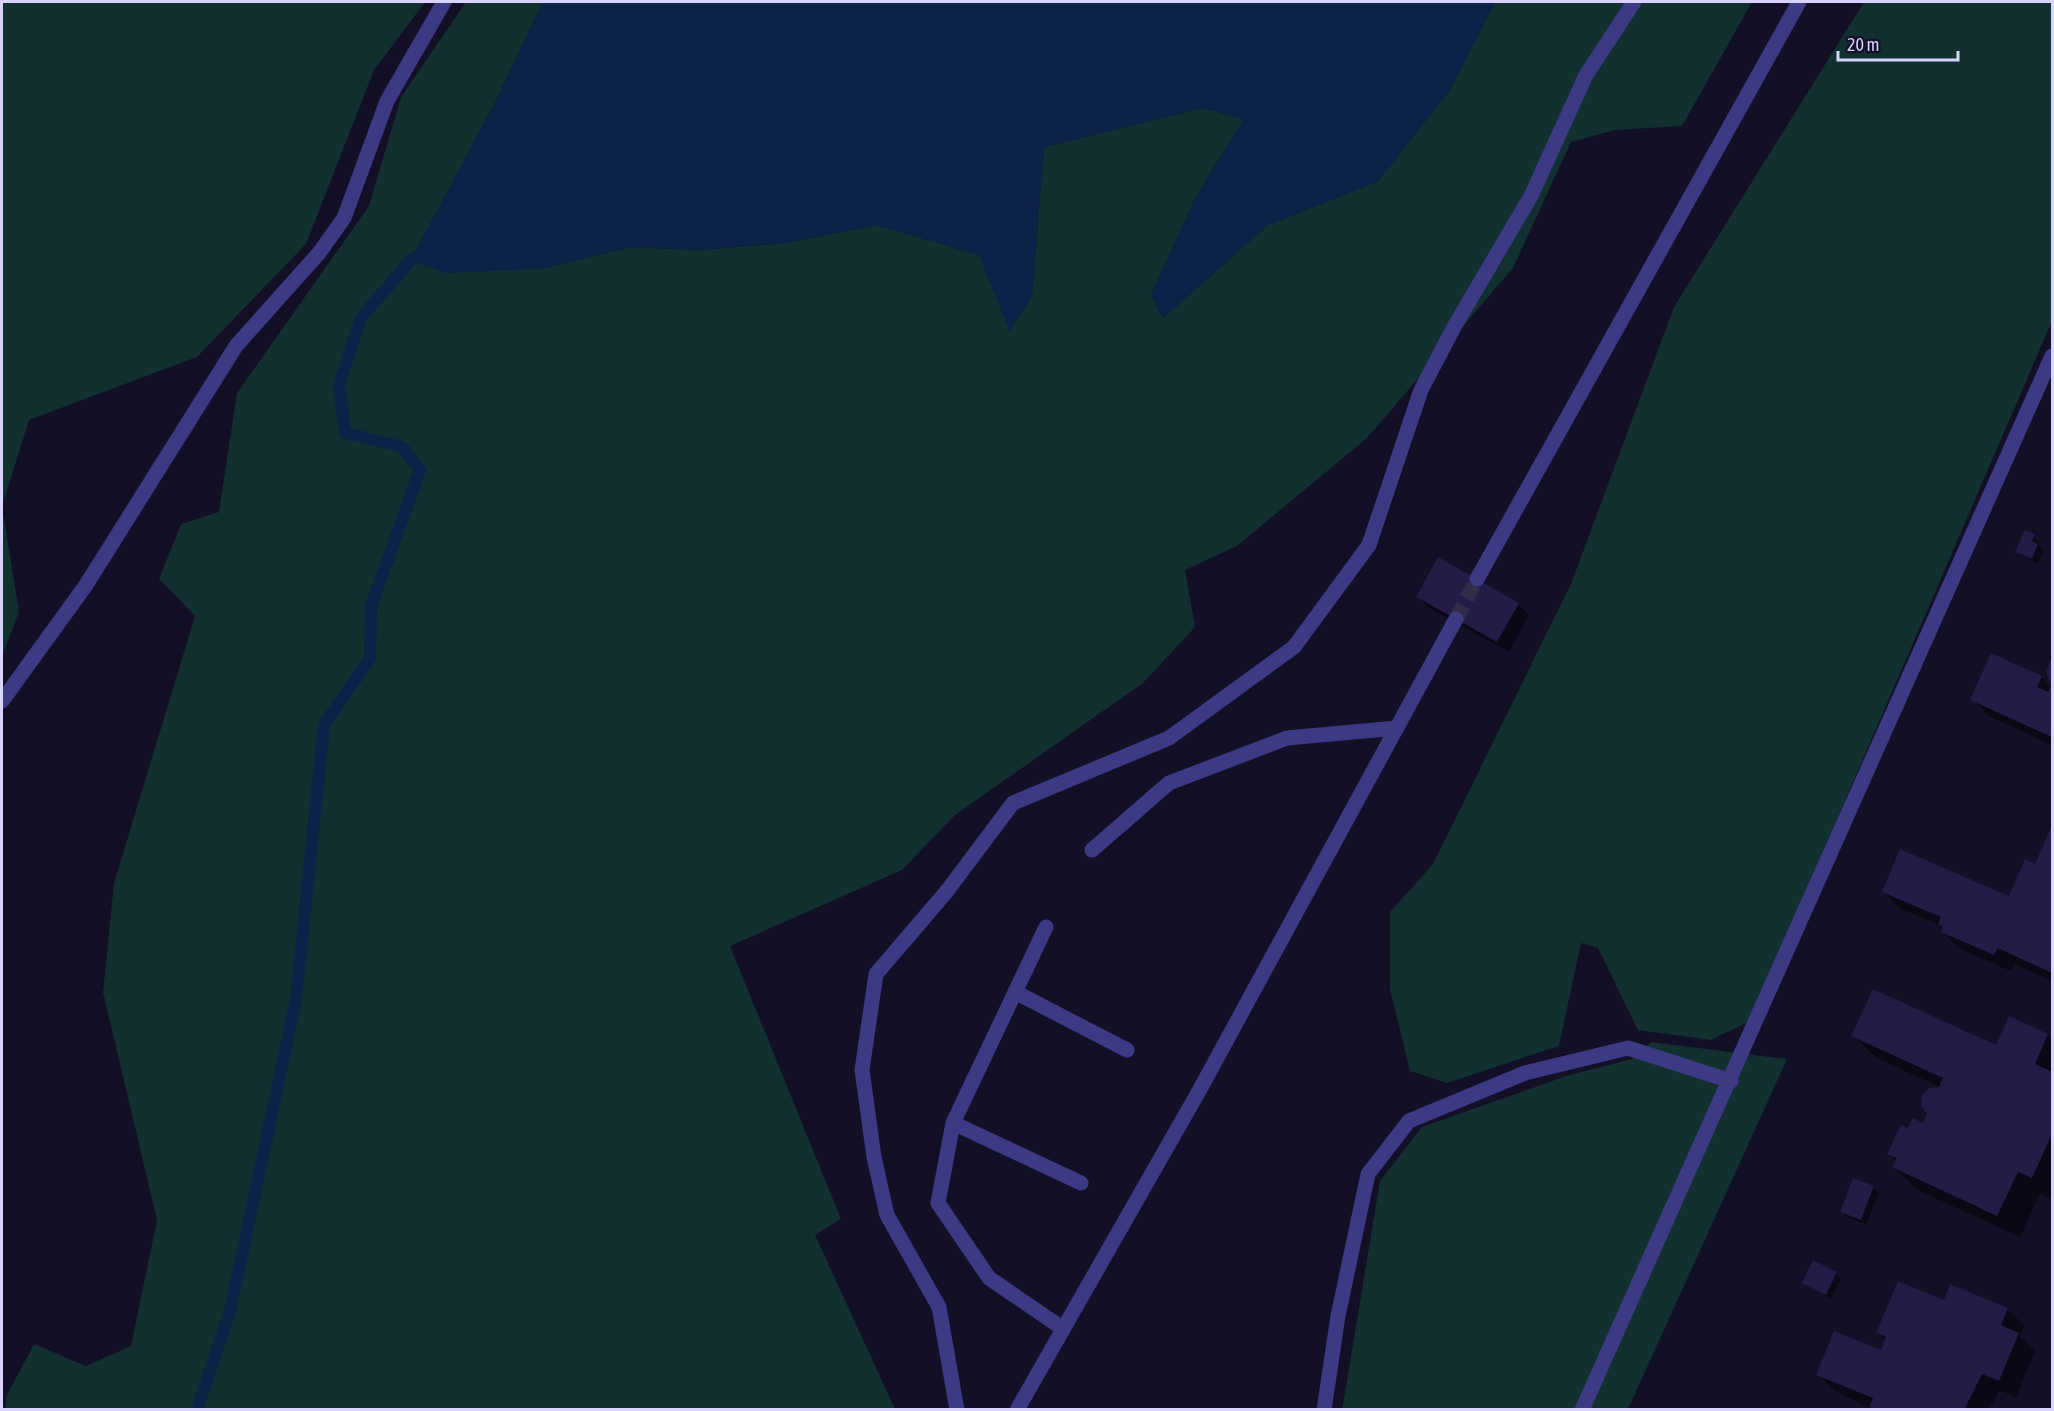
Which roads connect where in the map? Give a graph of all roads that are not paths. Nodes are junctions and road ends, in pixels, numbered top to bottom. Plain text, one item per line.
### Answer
1 (444, 2) edge
2 (1634, 2) edge
3 (1799, 2) edge
4 (2052, 356) edge
5 (1477, 579) tunnel mouth
6 (1456, 619) tunnel mouth
7 (2, 701) edge
8 (1397, 728) junction
9 (1092, 850) dead end
10 (1046, 927) dead end
11 (1015, 992) junction
12 (1127, 1050) dead end
13 (1731, 1081) junction
14 (953, 1123) junction
15 (1081, 1183) dead end
16 (1062, 1328) junction
17 (957, 1410) edge
18 (1017, 1410) edge
19 (1324, 1410) edge
20 (1582, 1410) edge

1 - 7 street
2 - 17 street
3 - 5 street
4 - 13 street
6 - 8 street
8 - 9 street
8 - 16 street
10 - 11 street
11 - 12 street
11 - 14 street
13 - 19 street
13 - 20 street
14 - 15 street
14 - 16 street
16 - 18 street

